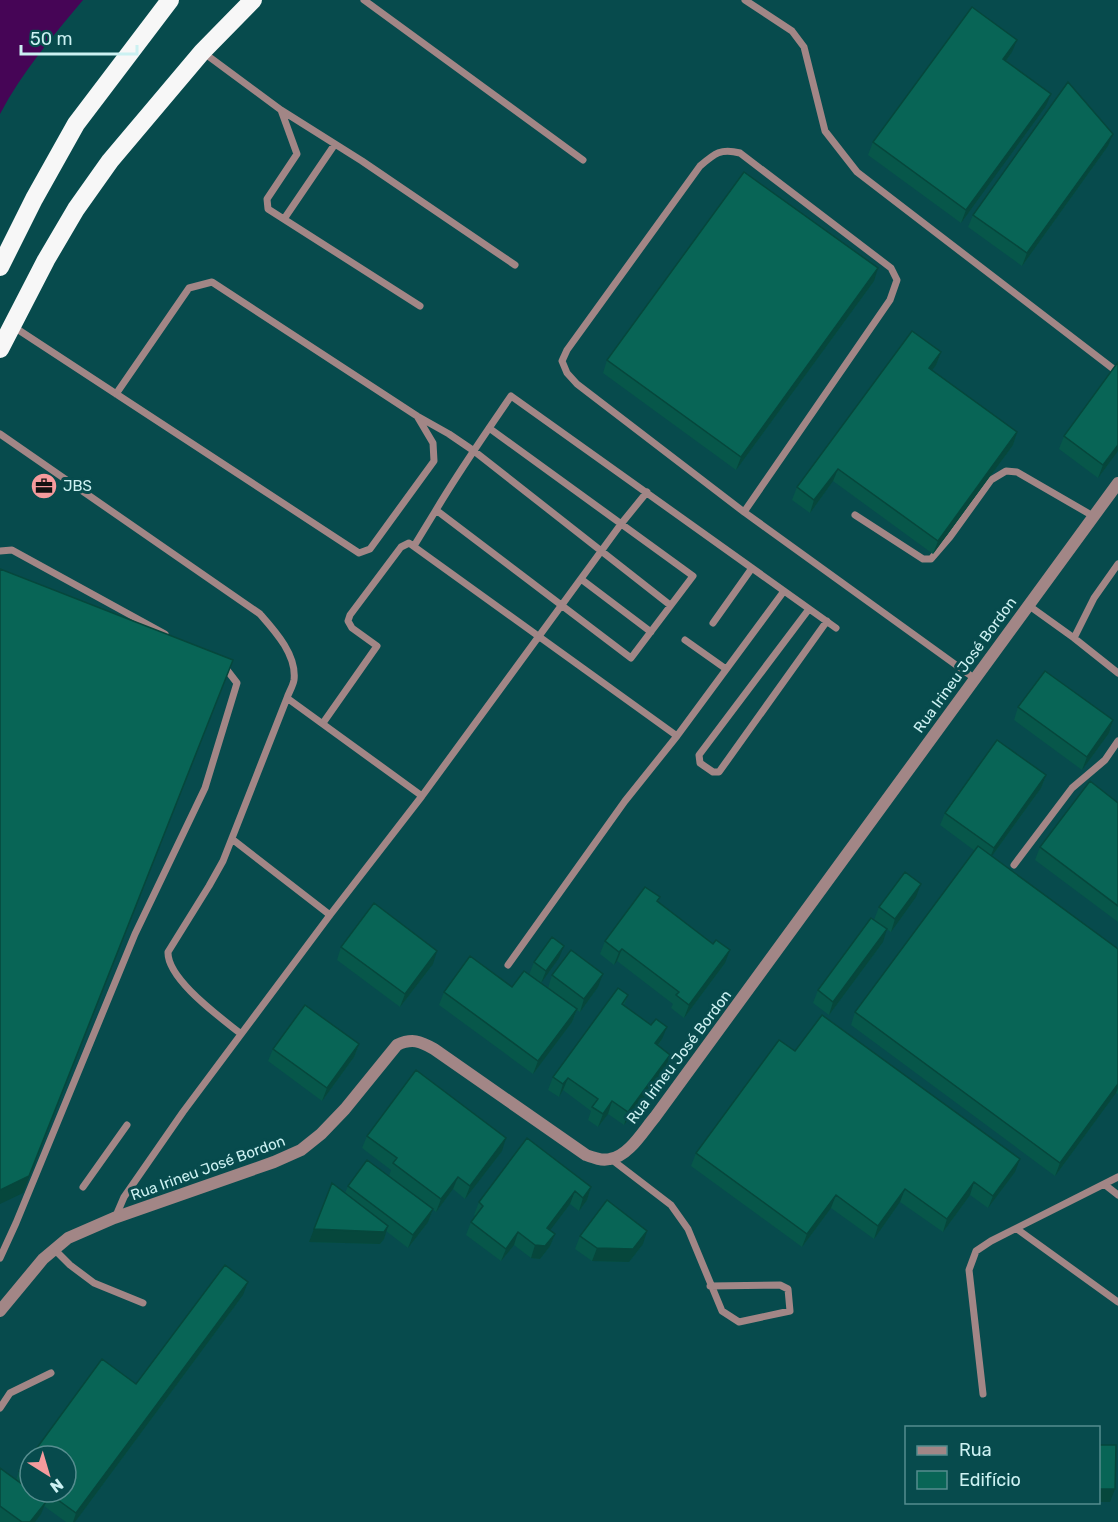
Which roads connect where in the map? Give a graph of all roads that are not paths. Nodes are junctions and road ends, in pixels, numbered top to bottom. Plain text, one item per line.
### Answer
1 (170, 0) edge
2 (253, 0) edge
3 (364, 0) edge
4 (745, 0) edge
5 (202, 52) junction
6 (281, 110) junction
7 (335, 144) junction
8 (583, 160) dead end
9 (284, 219) junction
10 (515, 265) dead end
11 (0, 267) edge
12 (420, 306) dead end
13 (11, 326) junction
14 (0, 349) edge
15 (1116, 371) edge
16 (116, 394) junction
17 (417, 416) junction
18 (489, 428) junction
19 (0, 434) edge
20 (474, 451) junction
21 (1118, 483) edge
22 (647, 492) junction
23 (436, 510) junction
24 (744, 512) junction
25 (855, 515) dead end
26 (1094, 516) junction
27 (621, 524) junction
28 (414, 546) junction
29 (0, 551) edge
30 (602, 551) junction
31 (1118, 564) edge
32 (752, 568) junction
33 (581, 579) junction
34 (784, 591) junction
35 (563, 605) junction
36 (1028, 605) junction
37 (670, 606) junction
38 (809, 609) junction
39 (827, 621) junction
40 (713, 623) dead end
41 (836, 628) dead end
42 (651, 632) junction
43 (168, 635) edge
44 (538, 636) junction
45 (1074, 638) junction
46 (685, 640) dead end
47 (217, 664) edge
48 (726, 669) junction
49 (1118, 673) edge
50 (974, 678) junction
51 (287, 698) junction
52 (323, 723) junction
53 (677, 736) junction
54 (1118, 741) edge
55 (422, 796) junction
56 (232, 839) junction
57 (1014, 865) dead end
58 (330, 915) junction
59 (508, 965) dead end
60 (241, 1034) junction
61 (127, 1125) dead end
62 (611, 1159) junction
63 (1118, 1177) edge
64 (1104, 1184) junction
65 (83, 1187) dead end
66 (1118, 1195) edge
67 (114, 1218) junction
68 (1017, 1229) junction
69 (54, 1249) junction
70 (0, 1258) edge
71 (710, 1286) junction
72 (1118, 1302) edge
73 (143, 1303) dead end
74 (0, 1311) edge
75 (51, 1373) dead end
76 (983, 1394) dead end
77 (0, 1408) edge

1 - 11 highway
2 - 5 highway
3 - 8 lane
4 - 15 lane
5 - 6 lane
5 - 13 highway
6 - 7 lane
6 - 9 lane
7 - 9 lane
7 - 10 lane
9 - 12 lane
13 - 14 highway
13 - 16 lane
16 - 17 lane
16 - 17 lane
17 - 20 lane
18 - 20 lane
18 - 22 lane
18 - 27 lane
19 - 51 lane
20 - 23 lane
20 - 30 lane
21 - 26 street, Rua Irineu José Bordon
22 - 27 lane
22 - 32 lane
23 - 28 lane
23 - 35 lane
24 - 24 lane
24 - 50 lane
25 - 26 lane
26 - 36 street, Rua Irineu José Bordon
27 - 30 lane
27 - 37 lane
28 - 44 lane
28 - 52 lane
29 - 43 lane
30 - 33 lane
30 - 37 lane
31 - 45 lane
32 - 34 lane
32 - 40 lane
33 - 35 lane
33 - 42 lane
34 - 38 lane
34 - 48 lane
35 - 42 lane
35 - 44 lane
36 - 45 lane
36 - 50 street, Rua Irineu José Bordon
37 - 42 lane
38 - 39 lane
38 - 39 lane
39 - 41 lane
44 - 53 lane
44 - 55 lane
45 - 49 lane
46 - 48 lane
47 - 70 lane
48 - 53 lane
50 - 62 street, Rua Irineu José Bordon
51 - 52 lane
51 - 56 lane
52 - 55 lane
53 - 59 lane
54 - 57 lane
55 - 58 lane
56 - 58 lane
56 - 60 lane
58 - 60 lane
60 - 67 lane
61 - 65 lane
62 - 67 street, Rua Irineu José Bordon
62 - 71 lane
63 - 64 lane
64 - 66 lane
64 - 68 lane
67 - 69 street, Rua Irineu José Bordon
68 - 72 lane
68 - 76 lane
69 - 73 lane
69 - 74 street, Rua Irineu José Bordon
71 - 71 lane
75 - 77 lane

